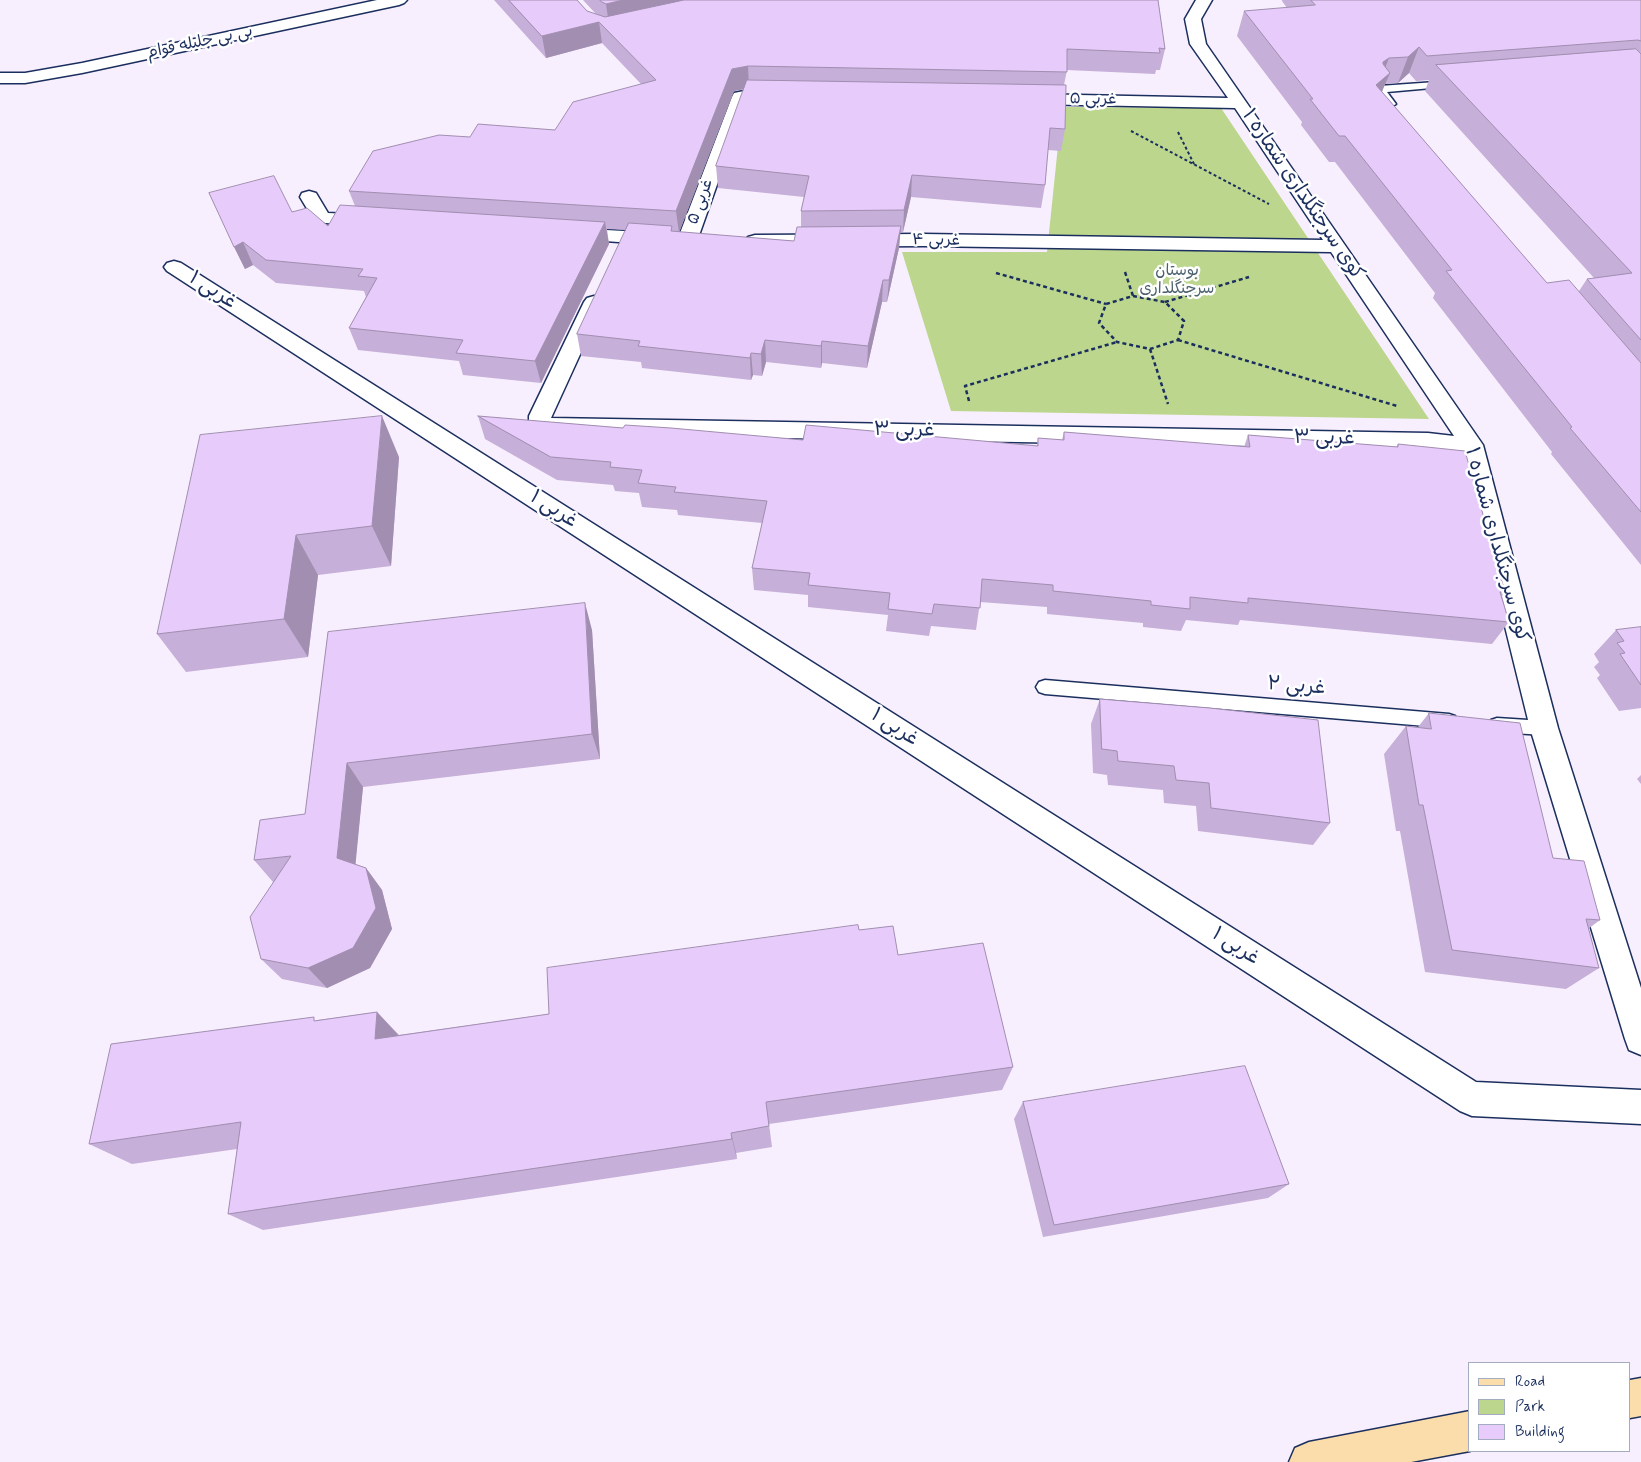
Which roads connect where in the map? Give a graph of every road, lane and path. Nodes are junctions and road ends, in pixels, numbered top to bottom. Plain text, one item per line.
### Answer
1 (399, 0) edge
2 (1204, 0) edge
3 (0, 78) edge
4 (1457, 83) edge
5 (798, 96) edge
6 (1015, 99) edge
7 (1240, 103) junction
8 (1398, 112) edge
9 (310, 197) dead end
10 (390, 223) edge
11 (556, 233) edge
12 (687, 241) junction
13 (707, 241) edge
14 (736, 241) edge
15 (1336, 246) junction
16 (174, 267) dead end
17 (996, 273) dead end
18 (1250, 277) dead end
19 (603, 282) edge
20 (1165, 302) junction
21 (1106, 304) junction
22 (1178, 340) junction
23 (1117, 342) junction
24 (1150, 349) junction
25 (1397, 406) dead end
26 (976, 432) junction
27 (1178, 436) junction
28 (1472, 445) junction
29 (1045, 687) dead end
30 (1466, 722) edge
31 (1485, 724) edge
32 (1544, 728) junction
33 (1641, 1039) edge
34 (1641, 1107) edge
35 (1468, 1431) edge
36 (1309, 1462) edge

1 - 3 street, بی بی جلیله قوام
2 - 7 street, کوی سرجنگلداری شماره ۱
4 - 8 lane
5 - 12 street, غربی ۵
6 - 7 street, غربی ۵
7 - 15 street, کوی سرجنگلداری شماره ۱
9 - 10 street
11 - 12 street
12 - 13 street
14 - 15 street, غربی ۴
15 - 28 street, کوی سرجنگلداری شماره ۱
16 - 34 street, غربی ۱
17 - 21 path
18 - 20 path
19 - 26 street, غربی ۳
20 - 21 path
20 - 22 path
21 - 23 path
22 - 24 path
22 - 25 path
23 - 24 path
23 - 26 path
24 - 27 path
26 - 27 street, غربی ۳
27 - 28 street, غربی ۳
28 - 32 street, کوی سرجنگلداری شماره ۱
29 - 30 lane, غربی ۲
31 - 32 lane
32 - 33 street, کوی سرجنگلداری شماره ۱
35 - 36 main road

